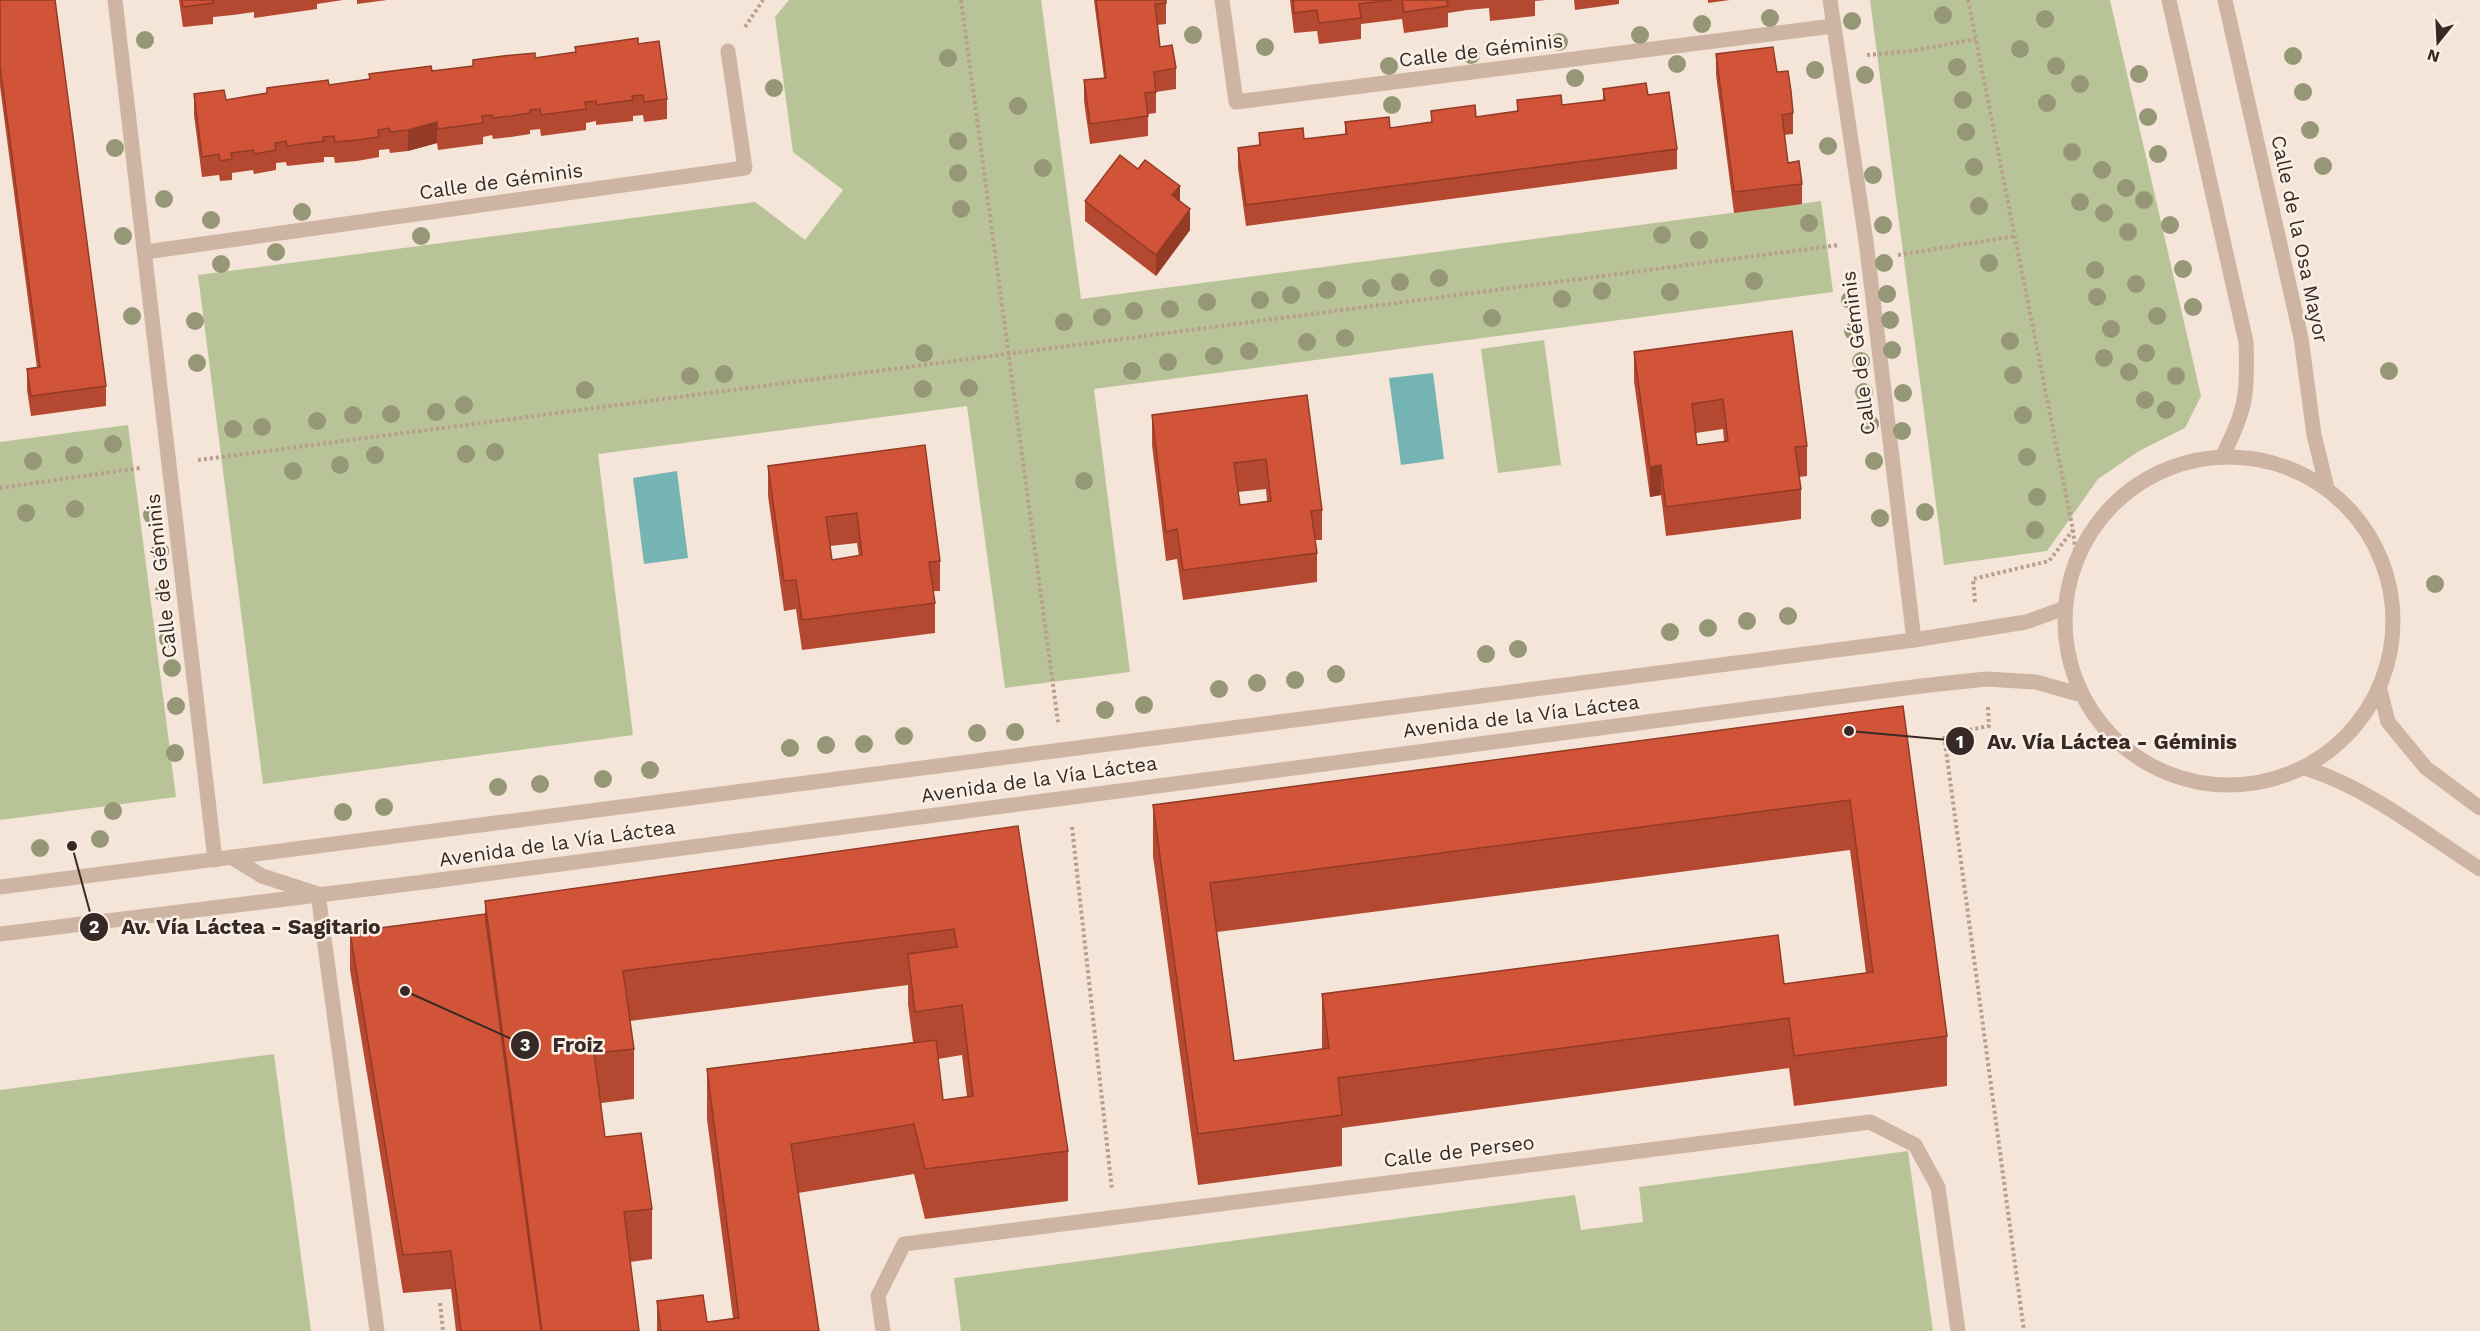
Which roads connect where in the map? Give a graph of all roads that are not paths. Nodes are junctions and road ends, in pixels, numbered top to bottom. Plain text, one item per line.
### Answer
1 (116, 0) edge
2 (1222, 0) edge
3 (1830, 0) edge
4 (2169, 0) edge
5 (2226, 0) edge
6 (1833, 26) junction
7 (728, 51) dead end
8 (145, 252) junction
9 (2222, 457) junction
10 (2327, 488) junction
11 (2065, 608) junction
12 (1914, 640) junction
13 (2380, 690) junction
14 (2082, 695) junction
15 (2305, 768) junction
16 (2480, 808) edge
17 (231, 857) junction
18 (214, 860) junction
19 (2480, 869) edge
20 (0, 887) edge
21 (318, 894) junction
22 (0, 934) edge
23 (377, 1331) edge
24 (883, 1331) edge
25 (1958, 1331) edge

1 - 8 street, Calle de Géminis
2 - 6 street, Calle de Géminis
3 - 6 street, Calle de Géminis
4 - 9 street
5 - 10 street, Calle de la Osa Mayor
6 - 12 street, Calle de Géminis
7 - 8 street, Calle de Géminis
8 - 18 street, Calle de Géminis
9 - 10 street
9 - 11 street
10 - 13 street
11 - 12 street, Avenida de la Vía Láctea
11 - 14 street
12 - 17 street, Avenida de la Vía Láctea
13 - 15 street
13 - 16 street
14 - 15 street
14 - 21 street, Avenida de la Vía Láctea
15 - 19 street
17 - 18 street, Avenida de la Vía Láctea
17 - 21 street
18 - 20 street, Avenida de la Vía Láctea
21 - 22 street, Avenida de la Vía Láctea
21 - 23 street
24 - 25 street, Calle de Perseo

